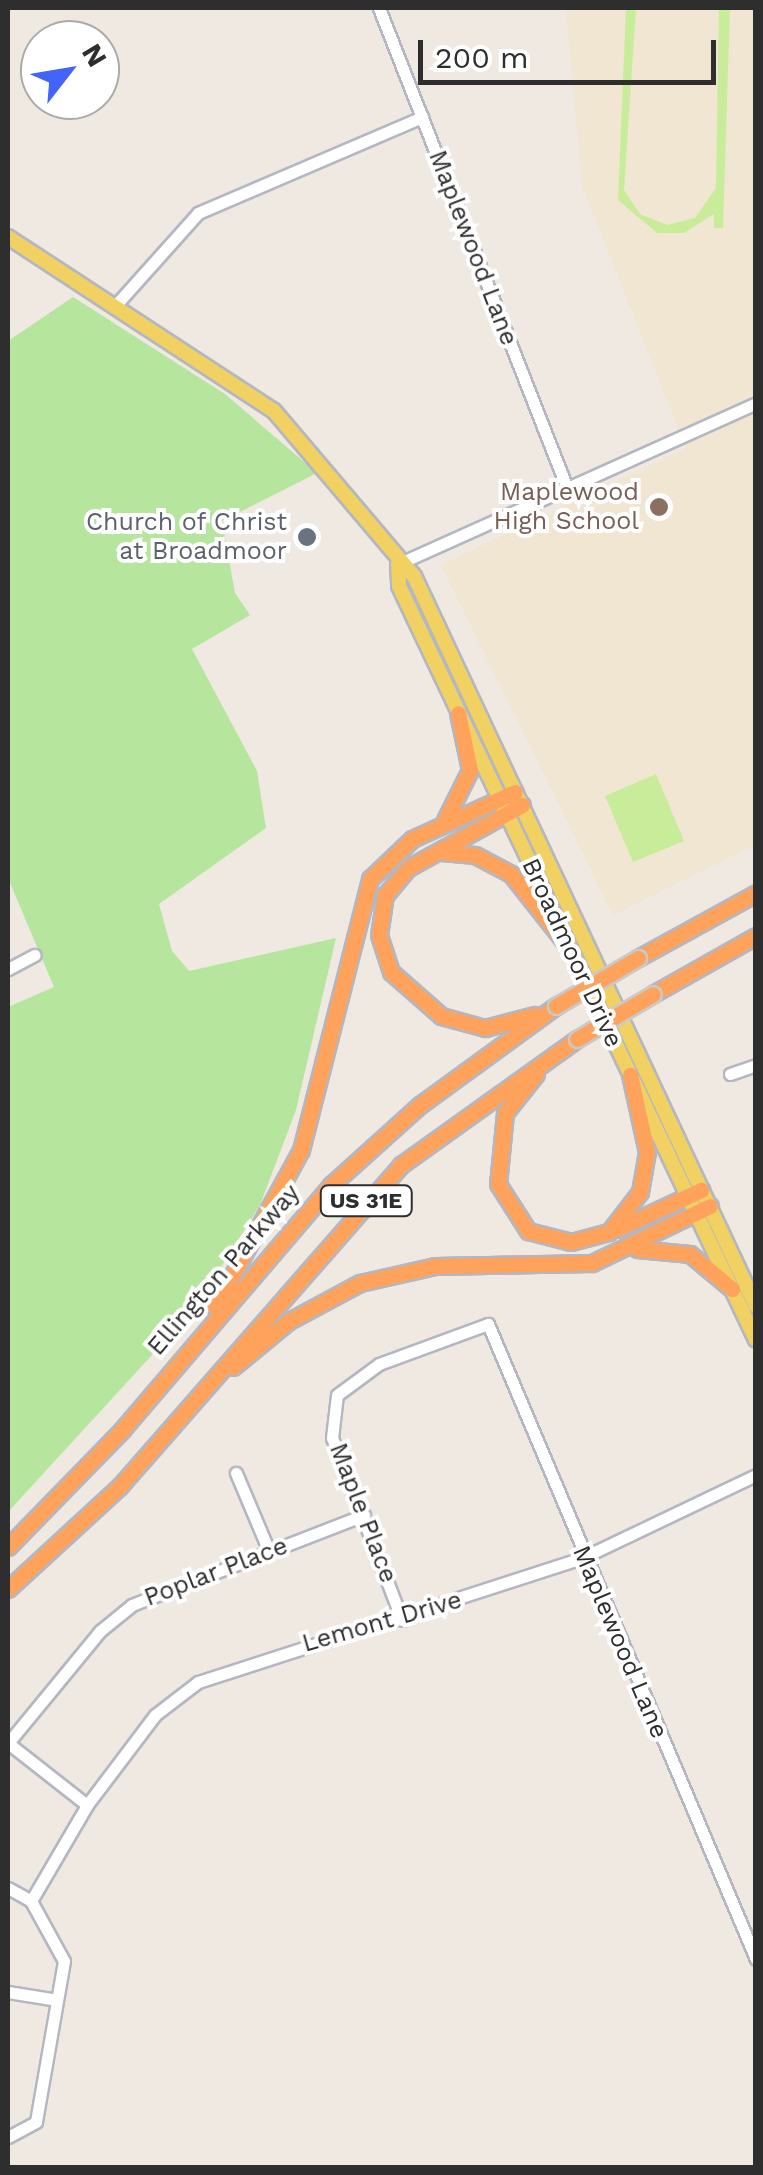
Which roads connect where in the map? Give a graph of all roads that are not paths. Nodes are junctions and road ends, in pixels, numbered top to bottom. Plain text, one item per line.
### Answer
1 (379, 8) edge
2 (422, 118) junction
3 (8, 238) edge
4 (114, 307) junction
5 (756, 403) edge
6 (567, 488) junction
7 (398, 564) junction
8 (458, 713) junction
9 (518, 799) junction
10 (503, 807) junction
11 (440, 825) junction
12 (432, 854) junction
13 (756, 893) edge
14 (756, 936) edge
15 (570, 950) junction
16 (34, 955) dead end
17 (8, 969) edge
18 (556, 1006) junction
19 (577, 1040) junction
20 (756, 1065) edge
21 (730, 1074) dead end
22 (630, 1076) junction
23 (695, 1194) junction
24 (703, 1210) junction
25 (599, 1236) junction
26 (628, 1250) junction
27 (732, 1289) junction
28 (756, 1306) edge
29 (488, 1324) joint
30 (204, 1329) junction
31 (756, 1340) edge
32 (194, 1404) junction
33 (236, 1473) dead end
34 (756, 1475) edge
35 (364, 1515) junction
36 (8, 1547) edge
37 (269, 1551) junction
38 (584, 1557) junction
39 (8, 1589) edge
40 (402, 1620) junction
41 (8, 1743) edge
42 (86, 1805) junction
43 (8, 1888) edge
44 (32, 1901) junction
45 (756, 1959) edge
46 (8, 1992) edge
47 (51, 1999) junction
48 (8, 2137) edge

1 - 2 street, Maplewood Lane
2 - 4 street
2 - 6 street, Maplewood Lane
3 - 4 main road, Broadmoor Drive
4 - 7 main road, Broadmoor Drive
5 - 6 street
6 - 7 street
7 - 8 main road, Broadmoor Drive
7 - 9 main road, Broadmoor Drive
8 - 10 main road, Broadmoor Drive
8 - 11 highway
9 - 10 highway
9 - 23 main road, Broadmoor Drive
10 - 11 highway
10 - 12 highway
10 - 15 main road, Broadmoor Drive
11 - 30 highway
12 - 15 highway
12 - 18 highway
13 - 18 highway, Ellington Parkway / US 31E, bridge
14 - 19 highway, US 31E, bridge
15 - 22 main road, Broadmoor Drive
16 - 17 street
18 - 30 highway, Ellington Parkway / US 31E
19 - 25 highway
19 - 32 highway, US 31E
20 - 21 street
22 - 23 main road, Broadmoor Drive
22 - 25 highway
23 - 24 main road, Broadmoor Drive
23 - 25 highway
24 - 26 highway
24 - 27 main road, Broadmoor Drive
24 - 28 main road, Broadmoor Drive
26 - 27 highway
26 - 32 highway
27 - 31 main road, Broadmoor Drive
29 - 35 street, Maple Place
29 - 38 street, Maplewood Lane
30 - 36 highway, Ellington Parkway / US 31E
32 - 39 highway, US 31E
33 - 37 street
34 - 38 street, Lemont Drive
35 - 37 street, Poplar Place
35 - 40 street, Maple Place
37 - 41 street, Poplar Place
38 - 40 street, Lemont Drive
38 - 45 street, Maplewood Lane
40 - 42 street, Lemont Drive
41 - 42 street
42 - 44 street, Lemont Drive
43 - 44 street
44 - 47 street
46 - 47 street
47 - 48 street

